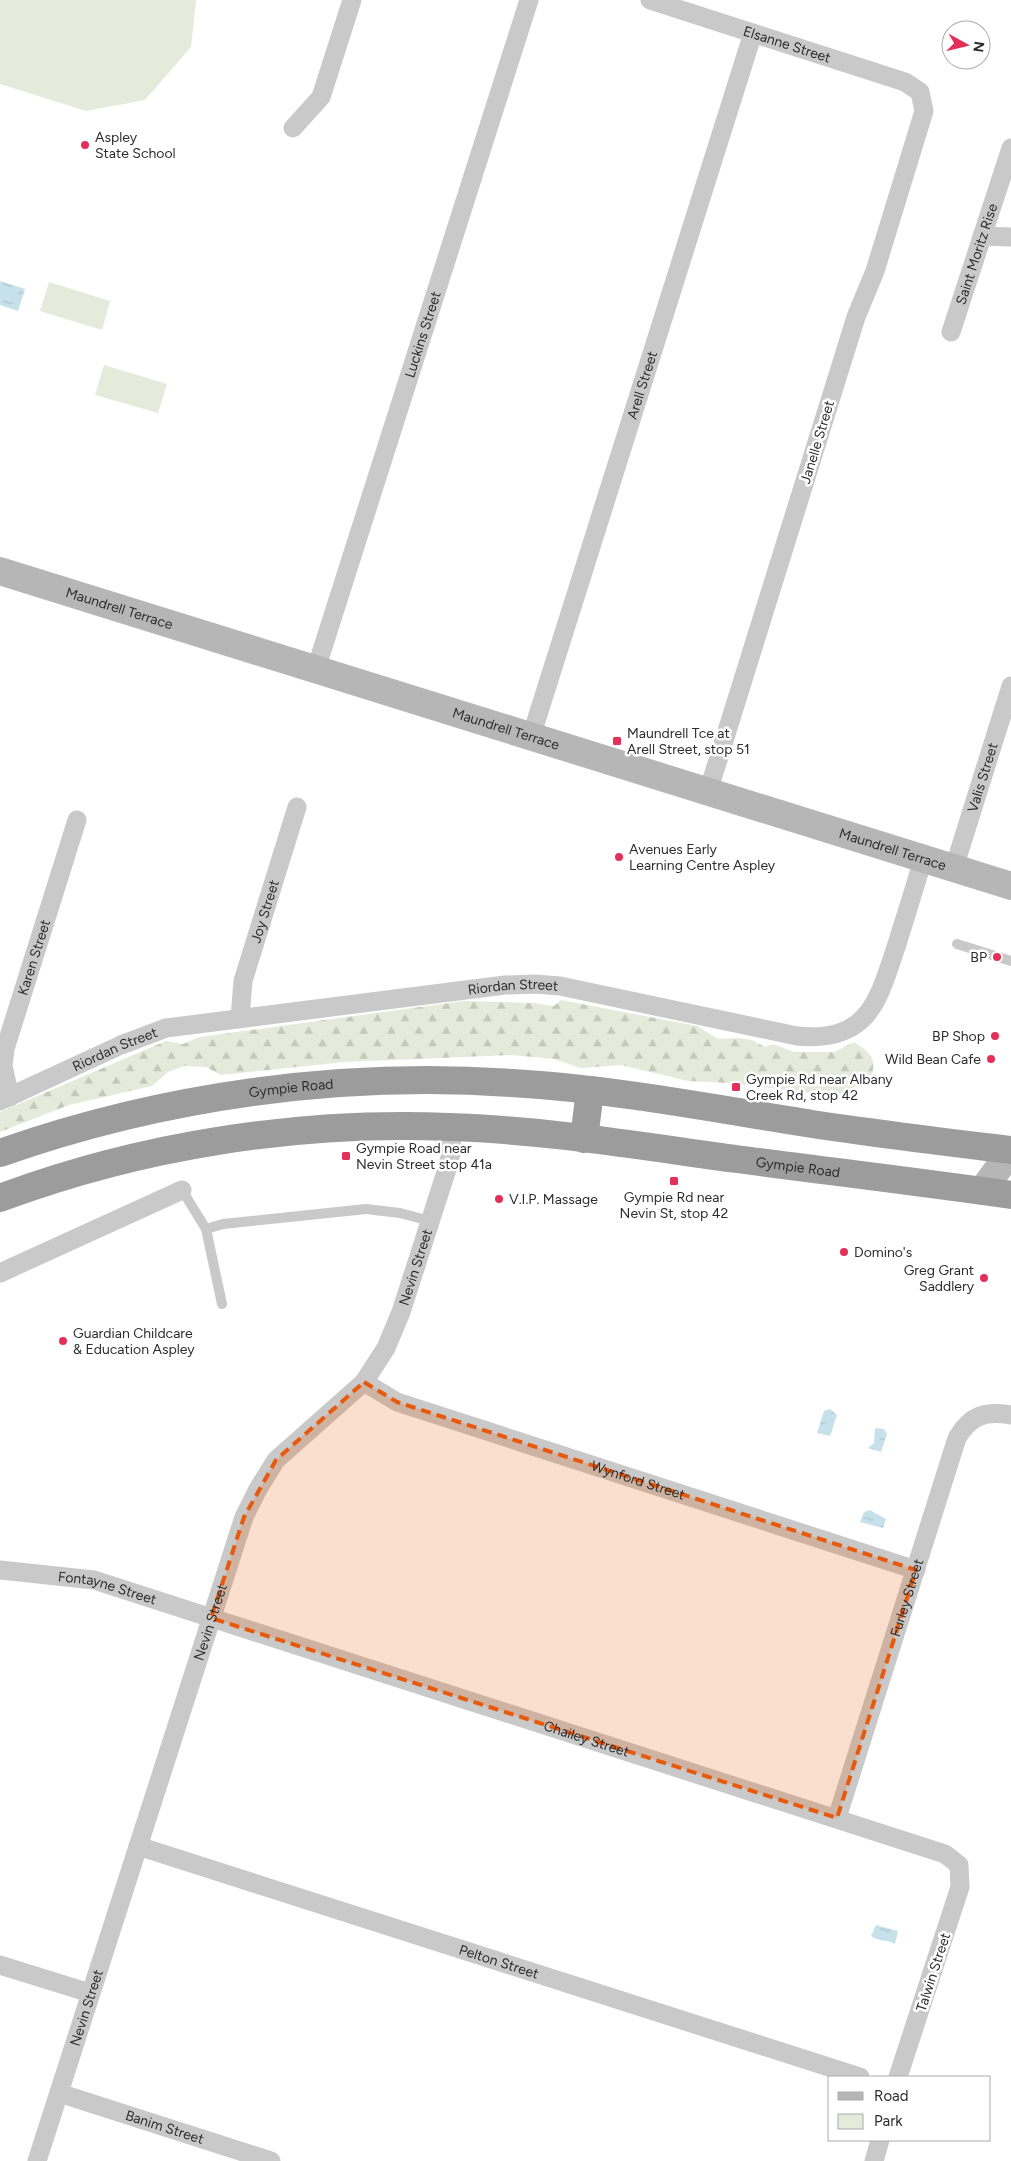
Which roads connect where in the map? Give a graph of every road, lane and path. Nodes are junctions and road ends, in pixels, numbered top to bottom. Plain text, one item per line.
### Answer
1 (352, 0) edge
2 (529, 0) edge
3 (650, 0) edge
4 (753, 33) junction
5 (920, 92) joint
6 (293, 128) dead end
7 (1011, 148) edge
8 (982, 236) junction
9 (1011, 237) edge
10 (951, 332) dead end
11 (0, 571) edge
12 (316, 669) junction
13 (1011, 686) edge
14 (531, 737) junction
15 (708, 792) junction
16 (296, 806) dead end
17 (77, 820) dead end
18 (923, 859) junction
19 (954, 868) junction
20 (1011, 886) edge
21 (957, 944) dead end
22 (1011, 961) edge
23 (240, 1018) junction
24 (590, 1090) junction
25 (5, 1099) edge
26 (452, 1127) junction
27 (584, 1139) junction
28 (1011, 1151) edge
29 (0, 1153) edge
30 (182, 1190) joint
31 (982, 1191) junction
32 (1011, 1196) edge
33 (0, 1198) edge
34 (430, 1221) junction
35 (206, 1229) junction
36 (0, 1272) edge
37 (222, 1304) dead end
38 (364, 1382) junction
39 (1011, 1415) edge
40 (0, 1570) edge
41 (916, 1570) junction
42 (211, 1618) junction
43 (837, 1818) junction
44 (138, 1846) junction
45 (959, 1865) joint
46 (0, 1965) edge
47 (90, 1993) junction
48 (857, 2076) edge
49 (898, 2076) edge
50 (59, 2093) junction
51 (880, 2141) edge
52 (37, 2161) edge
53 (271, 2161) edge
54 (874, 2161) edge

1 - 6 street
2 - 12 street, Luckins Street
3 - 4 street, Elsanne Street
4 - 5 street, Elsanne Street
4 - 14 street, Arell Street
5 - 15 street, Janelle Street
7 - 8 street, Saint Moritz Rise
8 - 9 street
8 - 10 street, Saint Moritz Rise
11 - 12 main road, Maundrell Terrace
12 - 14 main road, Maundrell Terrace
13 - 19 street, Valis Street
14 - 15 main road, Maundrell Terrace
15 - 18 main road, Maundrell Terrace
16 - 23 street, Joy Street
17 - 25 street, Karen Street
18 - 19 main road, Maundrell Terrace
18 - 23 street, Riordan Street
19 - 20 main road, Maundrell Terrace
21 - 22 lane
23 - 25 street, Riordan Street
24 - 27 highway
24 - 28 highway, Gympie Road
24 - 29 highway, Gympie Road
26 - 27 highway, Gympie Road
26 - 33 highway, Gympie Road
26 - 34 street, Nevin Street
27 - 31 highway, Gympie Road
28 - 31 main road
30 - 35 lane
30 - 36 street
31 - 32 highway, Gympie Road
34 - 35 lane
34 - 38 street, Nevin Street
35 - 37 lane
38 - 41 street, Wynford Street
38 - 42 street, Nevin Street
39 - 41 street, Furley Street
40 - 42 street, Fontayne Street
41 - 43 street, Furley Street
42 - 43 street, Chailey Street
42 - 44 street, Nevin Street
43 - 45 street, Chailey Street
44 - 47 street, Nevin Street
44 - 48 street, Pelton Street
45 - 49 street, Talwin Street
46 - 47 street
47 - 50 street, Nevin Street
50 - 52 street, Nevin Street
50 - 53 street, Banim Street
51 - 54 street

